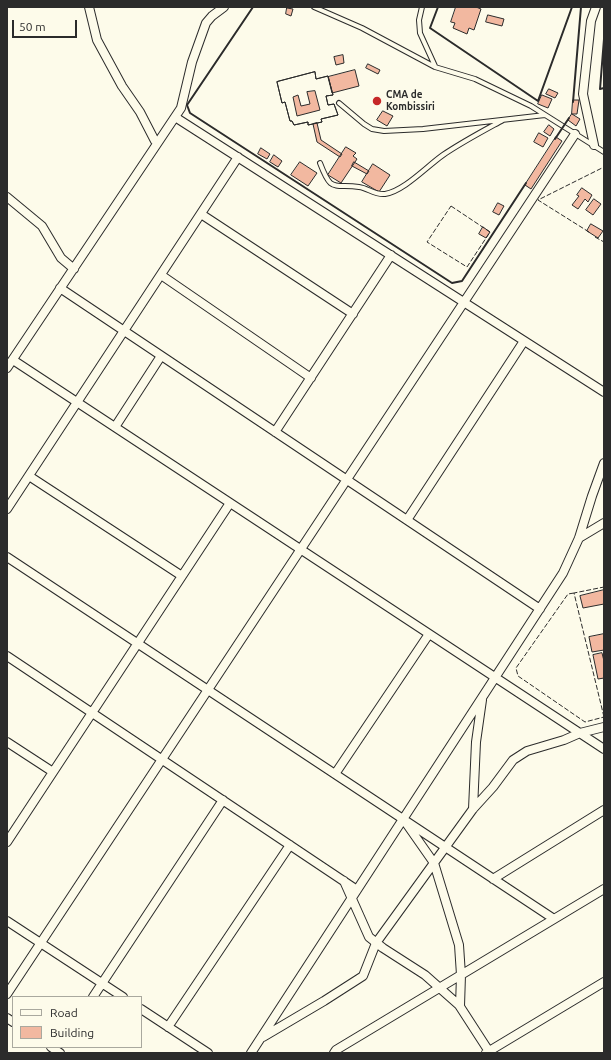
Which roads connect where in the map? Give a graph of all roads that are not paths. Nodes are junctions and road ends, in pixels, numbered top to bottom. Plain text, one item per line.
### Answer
1 (89, 7) edge
2 (223, 7) edge
3 (314, 7) edge
4 (422, 7) edge
5 (596, 7) edge
6 (435, 67) junction
7 (339, 103) dead end
8 (545, 115) junction
9 (175, 117) junction
10 (504, 120) junction
11 (575, 134) junction
12 (155, 141) dead end
13 (594, 145) junction
14 (604, 152) edge
15 (238, 157) junction
16 (320, 163) dead end
17 (7, 197) edge
18 (201, 214) junction
19 (391, 255) junction
20 (74, 269) junction
21 (161, 275) junction
22 (60, 288) junction
23 (463, 301) junction
24 (353, 314) junction
25 (124, 331) junction
26 (524, 341) junction
27 (161, 356) junction
28 (13, 360) junction
29 (7, 368) edge
30 (311, 378) junction
31 (604, 392) edge
32 (77, 402) junction
33 (115, 426) junction
34 (275, 432) junction
35 (604, 463) edge
36 (29, 476) junction
37 (346, 479) junction
38 (230, 503) junction
39 (7, 509) edge
40 (407, 520) junction
41 (604, 523) edge
42 (579, 538) junction
43 (300, 549) junction
44 (7, 557) edge
45 (182, 576) junction
46 (540, 609) junction
47 (429, 634) junction
48 (138, 643) junction
49 (7, 656) edge
50 (496, 678) junction
51 (207, 689) junction
52 (482, 698) junction
53 (92, 713) junction
54 (604, 727) edge
55 (580, 733) junction
56 (7, 742) edge
57 (604, 749) edge
58 (162, 759) junction
59 (53, 772) junction
60 (335, 774) junction
61 (223, 800) junction
62 (472, 809) junction
63 (604, 810) edge
64 (403, 819) junction
65 (7, 840) edge
66 (290, 845) junction
67 (446, 847) junction
68 (434, 863) junction
69 (493, 879) junction
70 (344, 881) junction
71 (357, 890) junction
72 (604, 890) edge
73 (352, 898) junction
74 (554, 919) junction
75 (7, 921) edge
76 (40, 943) junction
77 (376, 943) junction
78 (461, 975) junction
79 (604, 982) edge
80 (102, 983) junction
81 (442, 986) junction
82 (7, 994) edge
83 (94, 996) edge
84 (122, 996) edge
85 (460, 1006) junction
86 (142, 1010) edge
87 (168, 1027) junction
88 (260, 1039) junction
89 (488, 1052) edge
90 (208, 1053) edge
91 (251, 1053) edge
92 (334, 1053) edge

1 - 12 street
2 - 9 street
3 - 6 lane
4 - 6 lane
5 - 13 street
6 - 8 lane
7 - 10 lane
8 - 10 lane
8 - 11 lane
9 - 15 street
9 - 20 street
10 - 16 lane
11 - 13 lane
11 - 23 street
13 - 14 lane
15 - 18 street
15 - 19 street
17 - 20 street
18 - 21 street
18 - 24 street
19 - 23 street
19 - 24 street
20 - 22 street
21 - 25 street
21 - 30 street
22 - 25 street
22 - 28 street
23 - 26 street
23 - 37 street
24 - 30 street
25 - 27 street
25 - 32 street
26 - 31 street
26 - 40 street
27 - 33 street
27 - 34 street
28 - 29 street
28 - 32 street
30 - 34 street
32 - 33 street
32 - 36 street
33 - 38 street
34 - 37 street
35 - 42 street
36 - 39 street
36 - 45 street
37 - 40 street
37 - 43 street
38 - 43 street
38 - 45 street
40 - 46 street
41 - 42 street
42 - 46 street
43 - 47 street
43 - 51 street
44 - 48 street
45 - 48 street
46 - 50 street
47 - 50 street
47 - 60 street
48 - 51 street
48 - 53 street
49 - 53 street
50 - 52 street
50 - 55 street
51 - 58 street
51 - 60 street
52 - 62 street
52 - 64 street
53 - 58 street
53 - 59 street
54 - 55 street
55 - 57 street
55 - 62 street
56 - 59 street
58 - 61 street
58 - 76 street
59 - 65 street
60 - 64 street
61 - 66 street
61 - 80 street
62 - 67 street
63 - 69 street
64 - 67 street
64 - 68 street
64 - 71 street
66 - 70 street
66 - 87 street
67 - 68 street
67 - 69 street
68 - 77 street
68 - 78 street
69 - 74 street
70 - 71 street
70 - 73 street
71 - 73 street
72 - 74 street
73 - 77 street
73 - 88 street
74 - 78 street
75 - 76 street
76 - 80 street
76 - 82 street
77 - 81 street
77 - 88 street
78 - 81 street
78 - 85 street
79 - 89 street
80 - 83 street
80 - 84 street
81 - 85 street
81 - 92 street
85 - 89 street
86 - 87 street
87 - 90 street
88 - 91 street

